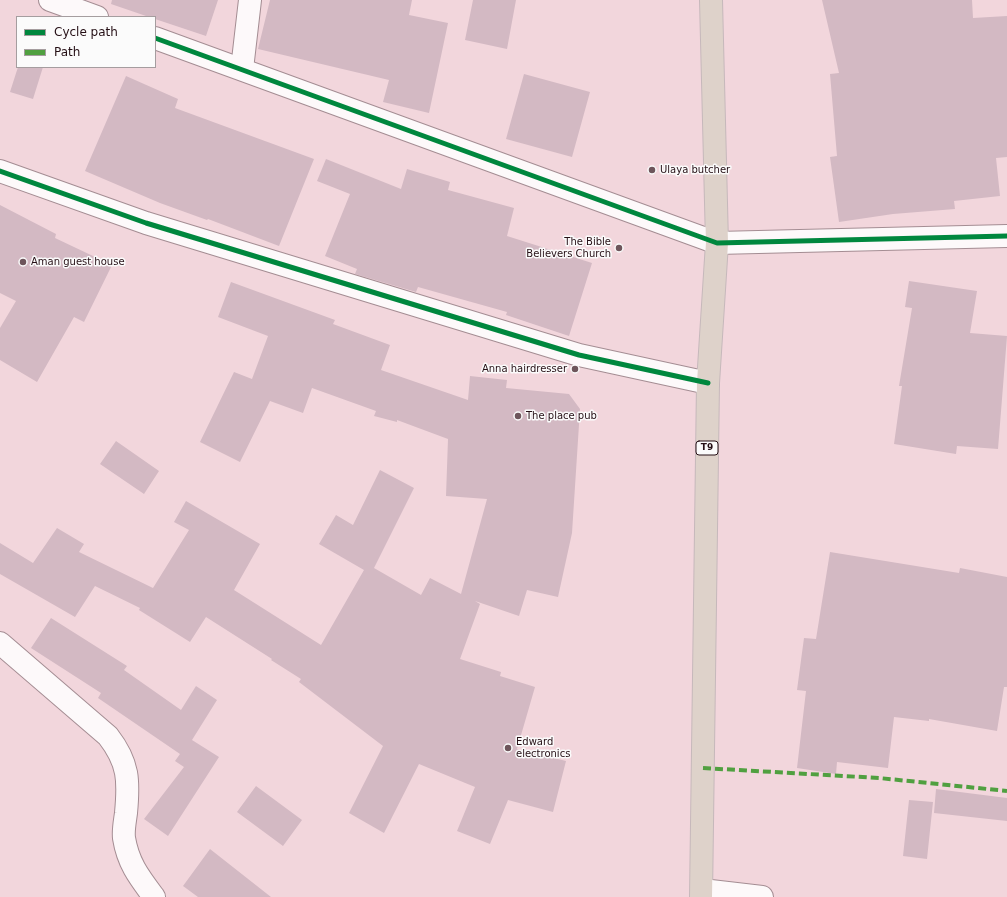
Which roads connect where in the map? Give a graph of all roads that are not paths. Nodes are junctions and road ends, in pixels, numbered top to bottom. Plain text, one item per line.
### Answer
1 (50, 0) edge
2 (250, 0) edge
3 (711, 0) edge
4 (94, 16) edge
5 (156, 38) edge
6 (242, 69) junction
7 (0, 171) edge
8 (1007, 236) edge
9 (716, 243) junction
10 (708, 384) junction
11 (0, 643) edge
12 (701, 893) edge
13 (154, 897) edge
14 (762, 897) edge

1 - 4 street
2 - 6 street
3 - 9 highway, T9
5 - 6 street
6 - 9 street
7 - 10 street
8 - 9 street
9 - 10 highway, T9
10 - 12 highway, T9
11 - 13 street
12 - 14 street

